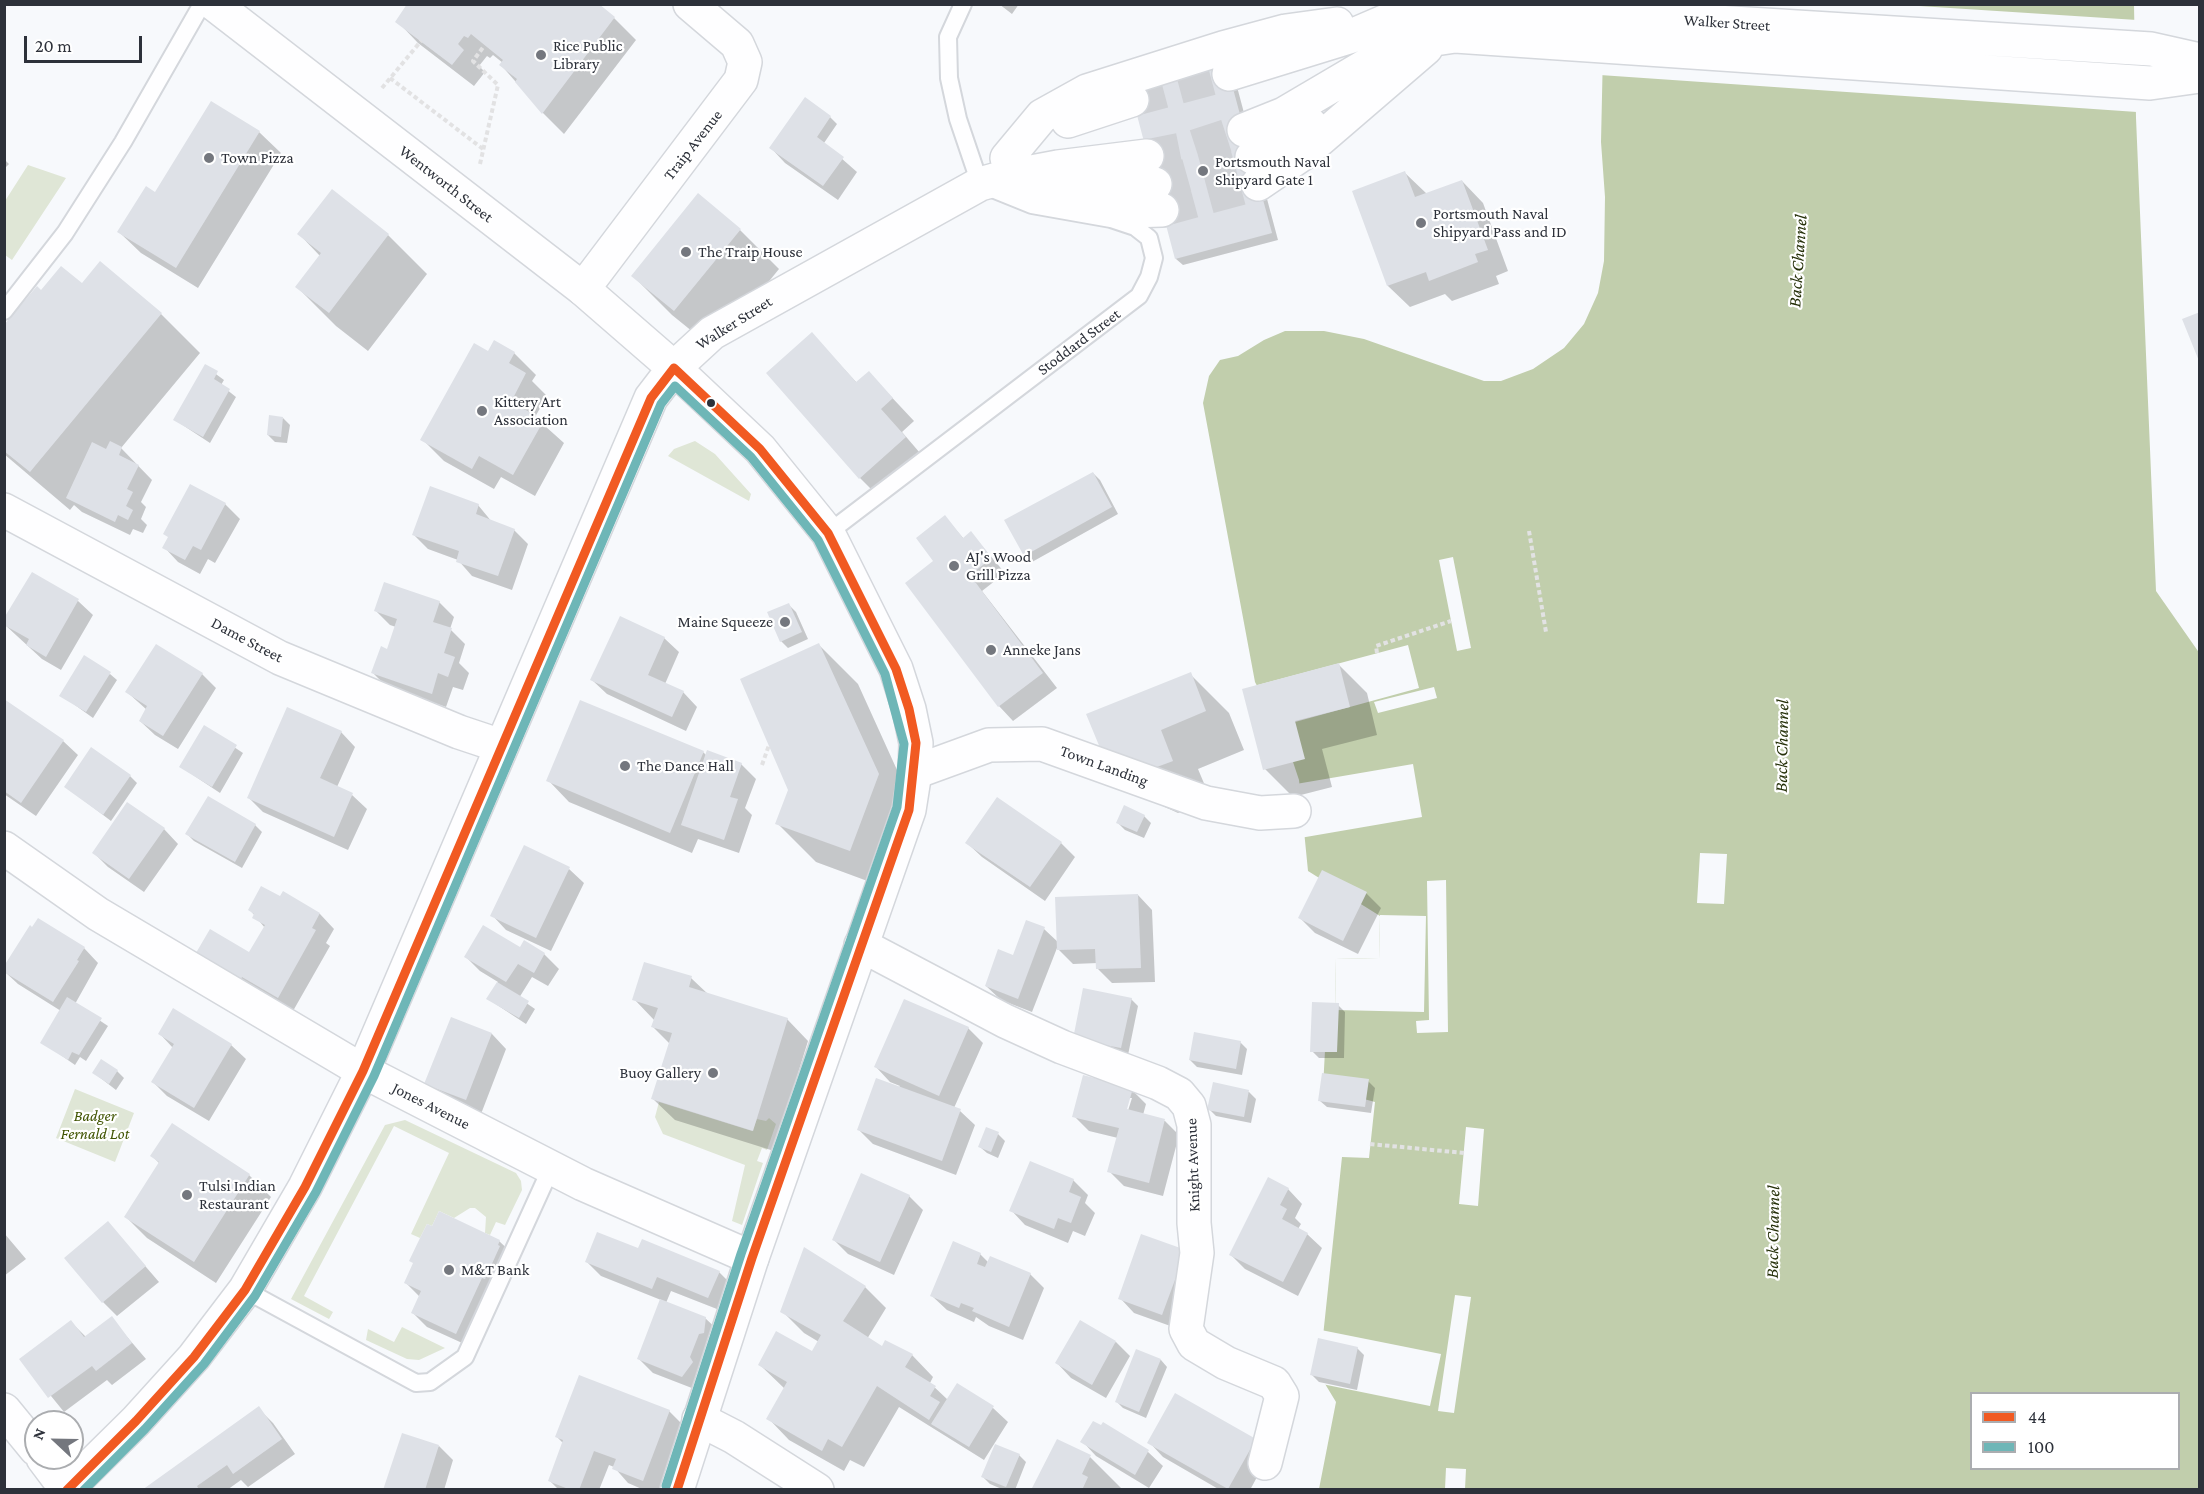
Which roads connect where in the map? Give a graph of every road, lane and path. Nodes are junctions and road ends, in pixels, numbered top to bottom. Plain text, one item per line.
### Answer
1 (202, 4) edge
2 (214, 4) edge
3 (690, 4) edge
4 (963, 4) edge
5 (1407, 12) junction
6 (1582, 28) junction
7 (1436, 39) junction
8 (421, 41) dead end
9 (484, 46) dead end
10 (2199, 60) edge
11 (1229, 74) tunnel mouth
12 (2199, 76) edge
13 (390, 78) junction
14 (379, 92) dead end
15 (1132, 100) tunnel mouth
16 (483, 149) junction
17 (998, 173) junction
18 (471, 203) junction
19 (583, 289) junction
20 (4, 311) edge
21 (674, 368) junction
22 (4, 510) edge
23 (1529, 531) dead end
24 (828, 532) junction
25 (1451, 621) dead end
26 (1546, 632) dead end
27 (1377, 653) dead end
28 (769, 745) dead end
29 (501, 746) junction
30 (762, 765) dead end
31 (915, 772) junction
32 (1294, 811) dead end
33 (4, 848) edge
34 (861, 945) junction
35 (363, 1071) junction
36 (1370, 1144) dead end
37 (1464, 1153) dead end
38 (551, 1168) junction
39 (752, 1258) junction
40 (245, 1290) junction
41 (4, 1410) edge
42 (699, 1419) junction
43 (24, 1434) edge
44 (1265, 1463) dead end
45 (52, 1470) edge
46 (66, 1489) edge
47 (677, 1490) edge
48 (817, 1490) edge

1 - 20 lane
2 - 18 street, Wentworth Street
3 - 19 street, Traip Avenue
4 - 17 lane
5 - 6 street, Walker Street
5 - 11 street, Walker Street
5 - 17 street
6 - 7 street, Walker Street
6 - 10 street, Walker Street
6 - 12 street, Walker Street
7 - 7 street, Walker Street
8 - 13 path
9 - 16 path
13 - 14 path
13 - 16 path
15 - 17 street, Walker Street
16 - 18 path
17 - 17 street, Walker Street
17 - 21 street, Walker Street
17 - 24 lane, Stoddard Street
18 - 19 street, Wentworth Street
19 - 21 street, Wentworth Street
21 - 24 street, Wentworth Street
21 - 29 street, Walker Street
22 - 29 street, Dame Street
23 - 26 path
24 - 31 street, Wentworth Street
25 - 27 path
28 - 30 path
29 - 35 street, Walker Street
31 - 32 street, Town Landing
31 - 34 street, Wentworth Street
33 - 35 street, Jones Avenue
34 - 39 street, Wentworth Street
34 - 44 street, Knight Avenue
35 - 38 street, Jones Avenue
35 - 40 street, Walker Street
36 - 37 path
38 - 39 street, Jones Avenue
38 - 40 lane
39 - 42 street, Wentworth Street
40 - 46 street, Walker Street
41 - 43 street
42 - 47 street, Wentworth Street
42 - 48 street
45 - 46 street

